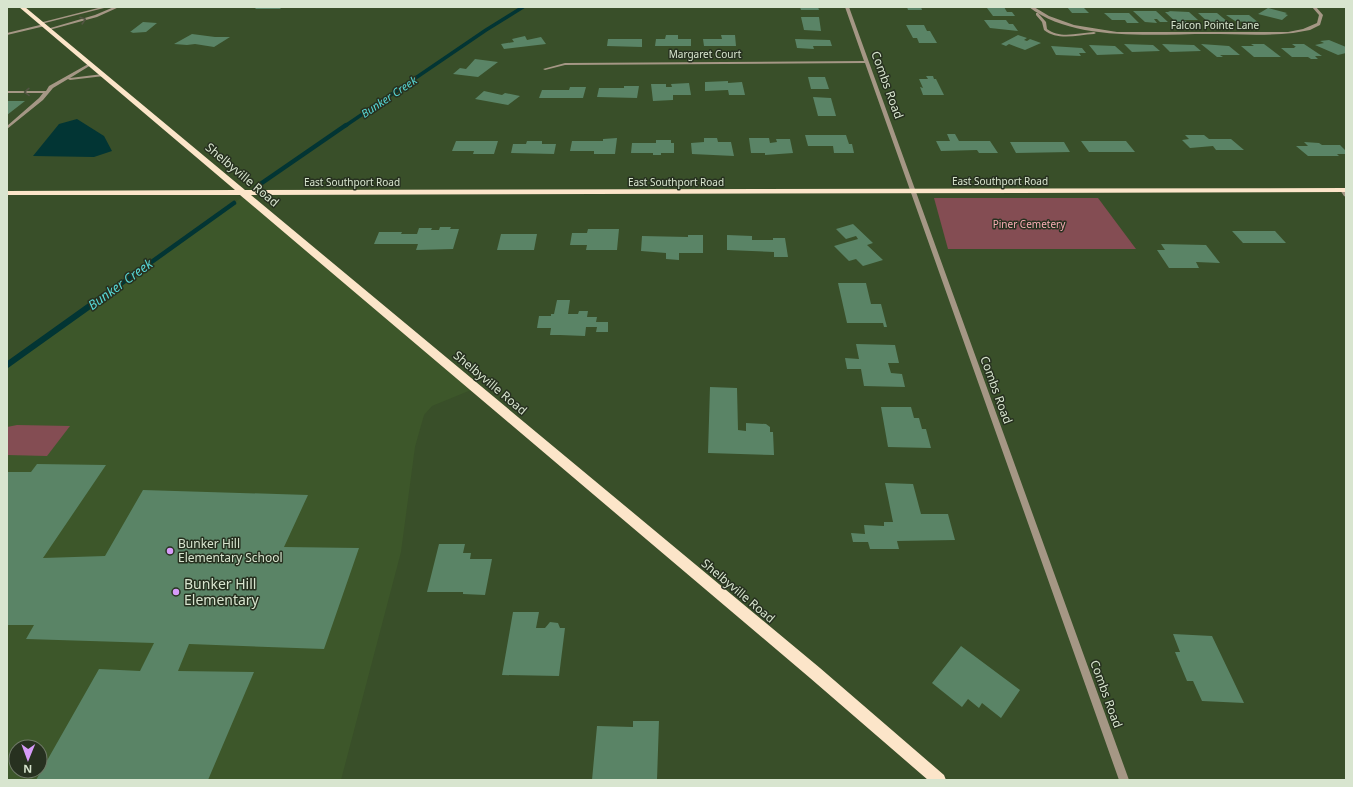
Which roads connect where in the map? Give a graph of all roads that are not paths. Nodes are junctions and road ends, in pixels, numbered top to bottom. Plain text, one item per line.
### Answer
1 (22, 7) edge
2 (106, 7) edge
3 (116, 7) edge
4 (847, 7) edge
5 (1314, 7) edge
6 (1032, 8) edge
7 (45, 26) junction
8 (1117, 33) junction
9 (7, 34) edge
10 (866, 62) junction
11 (90, 64) junction
12 (545, 69) dead end
13 (103, 75) junction
14 (68, 79) junction
15 (7, 92) edge
16 (47, 92) junction
17 (7, 128) edge
18 (912, 191) junction
19 (1345, 191) edge
20 (242, 192) junction
21 (7, 193) edge
22 (939, 780) edge
23 (1124, 780) edge

1 - 7 main road, Shelbyville Road
2 - 7 street
7 -> 3 street
4 - 10 street, Combs Road
5 - 8 street, Falcon Pointe Lane
6 - 8 street, Falcon Pointe Lane
6 - 8 street, Falcon Pointe Lane
7 - 9 street
7 - 11 main road, Shelbyville Road
10 - 12 street, Margaret Court
10 - 18 street, Combs Road
11 - 13 main road, Shelbyville Road
11 - 14 street
13 - 14 street
13 - 20 main road, Shelbyville Road
14 - 16 street
16 -> 15 street
16 - 17 street
18 - 19 main road, East Southport Road
18 - 20 main road, East Southport Road
18 - 23 street, Combs Road
20 - 21 main road, East Southport Road
20 - 22 main road, Shelbyville Road

